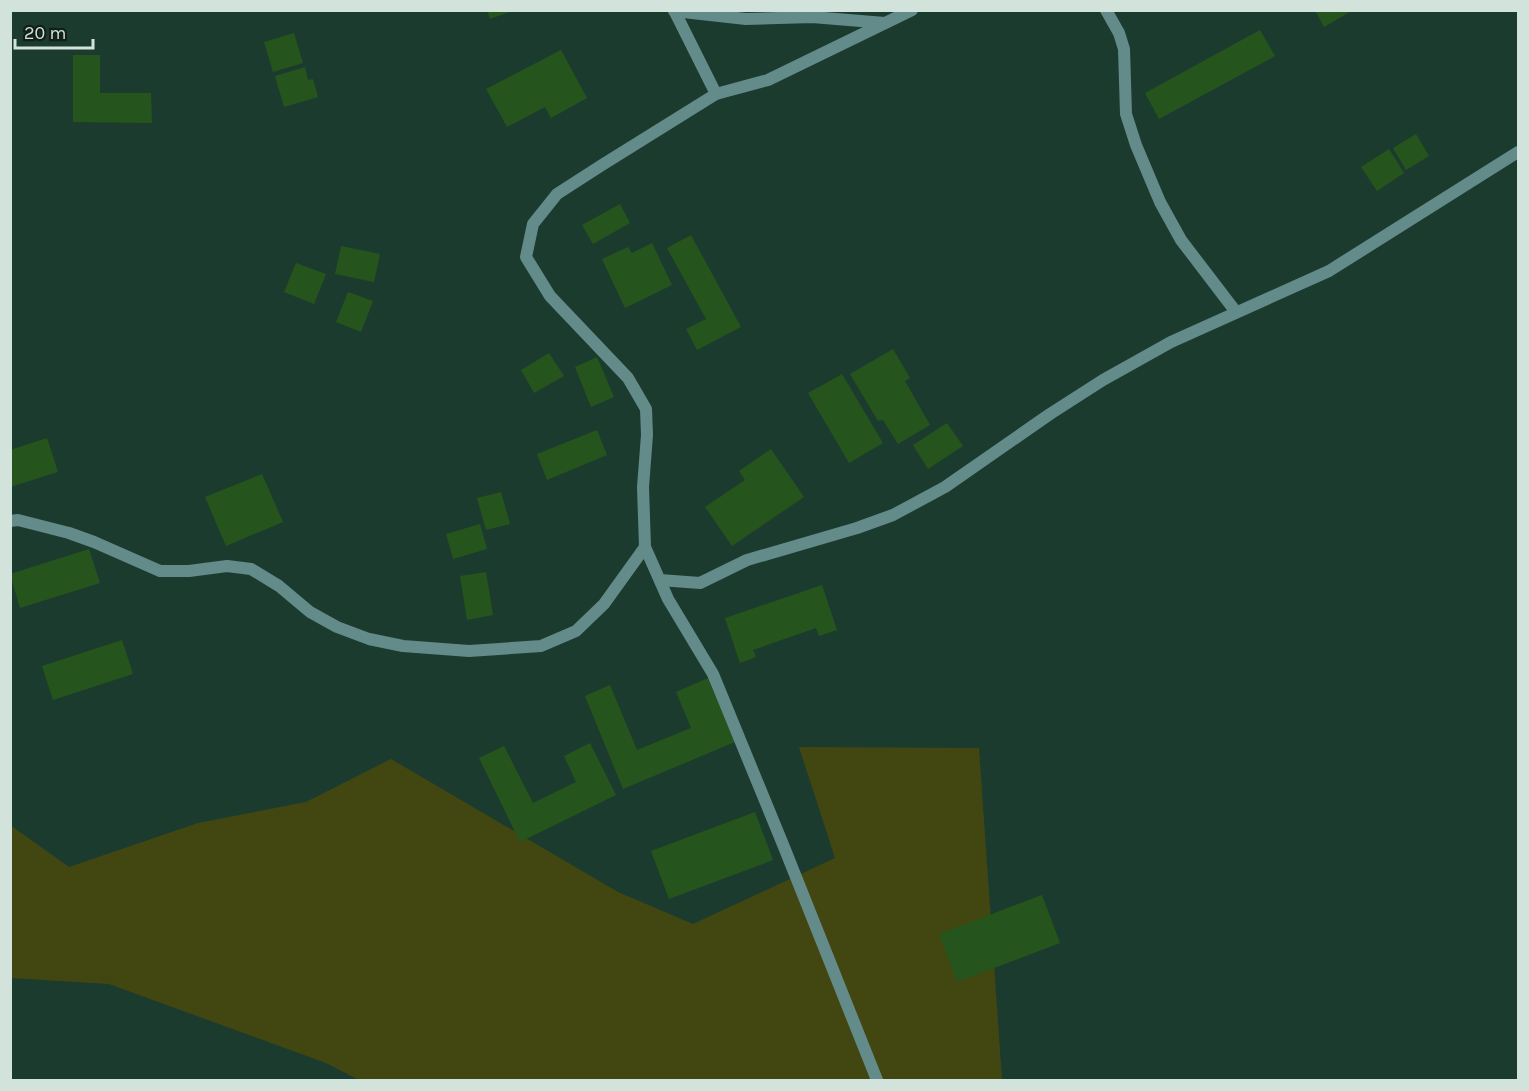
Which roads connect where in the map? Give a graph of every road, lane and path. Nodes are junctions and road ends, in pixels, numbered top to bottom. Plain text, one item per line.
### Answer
1 (912, 10) edge
2 (1106, 10) edge
3 (674, 11) edge
4 (887, 23) junction
5 (716, 94) junction
6 (1518, 152) edge
7 (1236, 312) junction
8 (10, 520) edge
9 (645, 547) junction
10 (660, 580) junction
11 (877, 1080) edge

1 - 4 street
2 - 7 street
3 - 4 street
3 - 5 street
4 - 5 street
5 - 9 street
6 - 7 street
7 - 10 street
8 - 9 street
9 - 10 street
10 - 11 street

